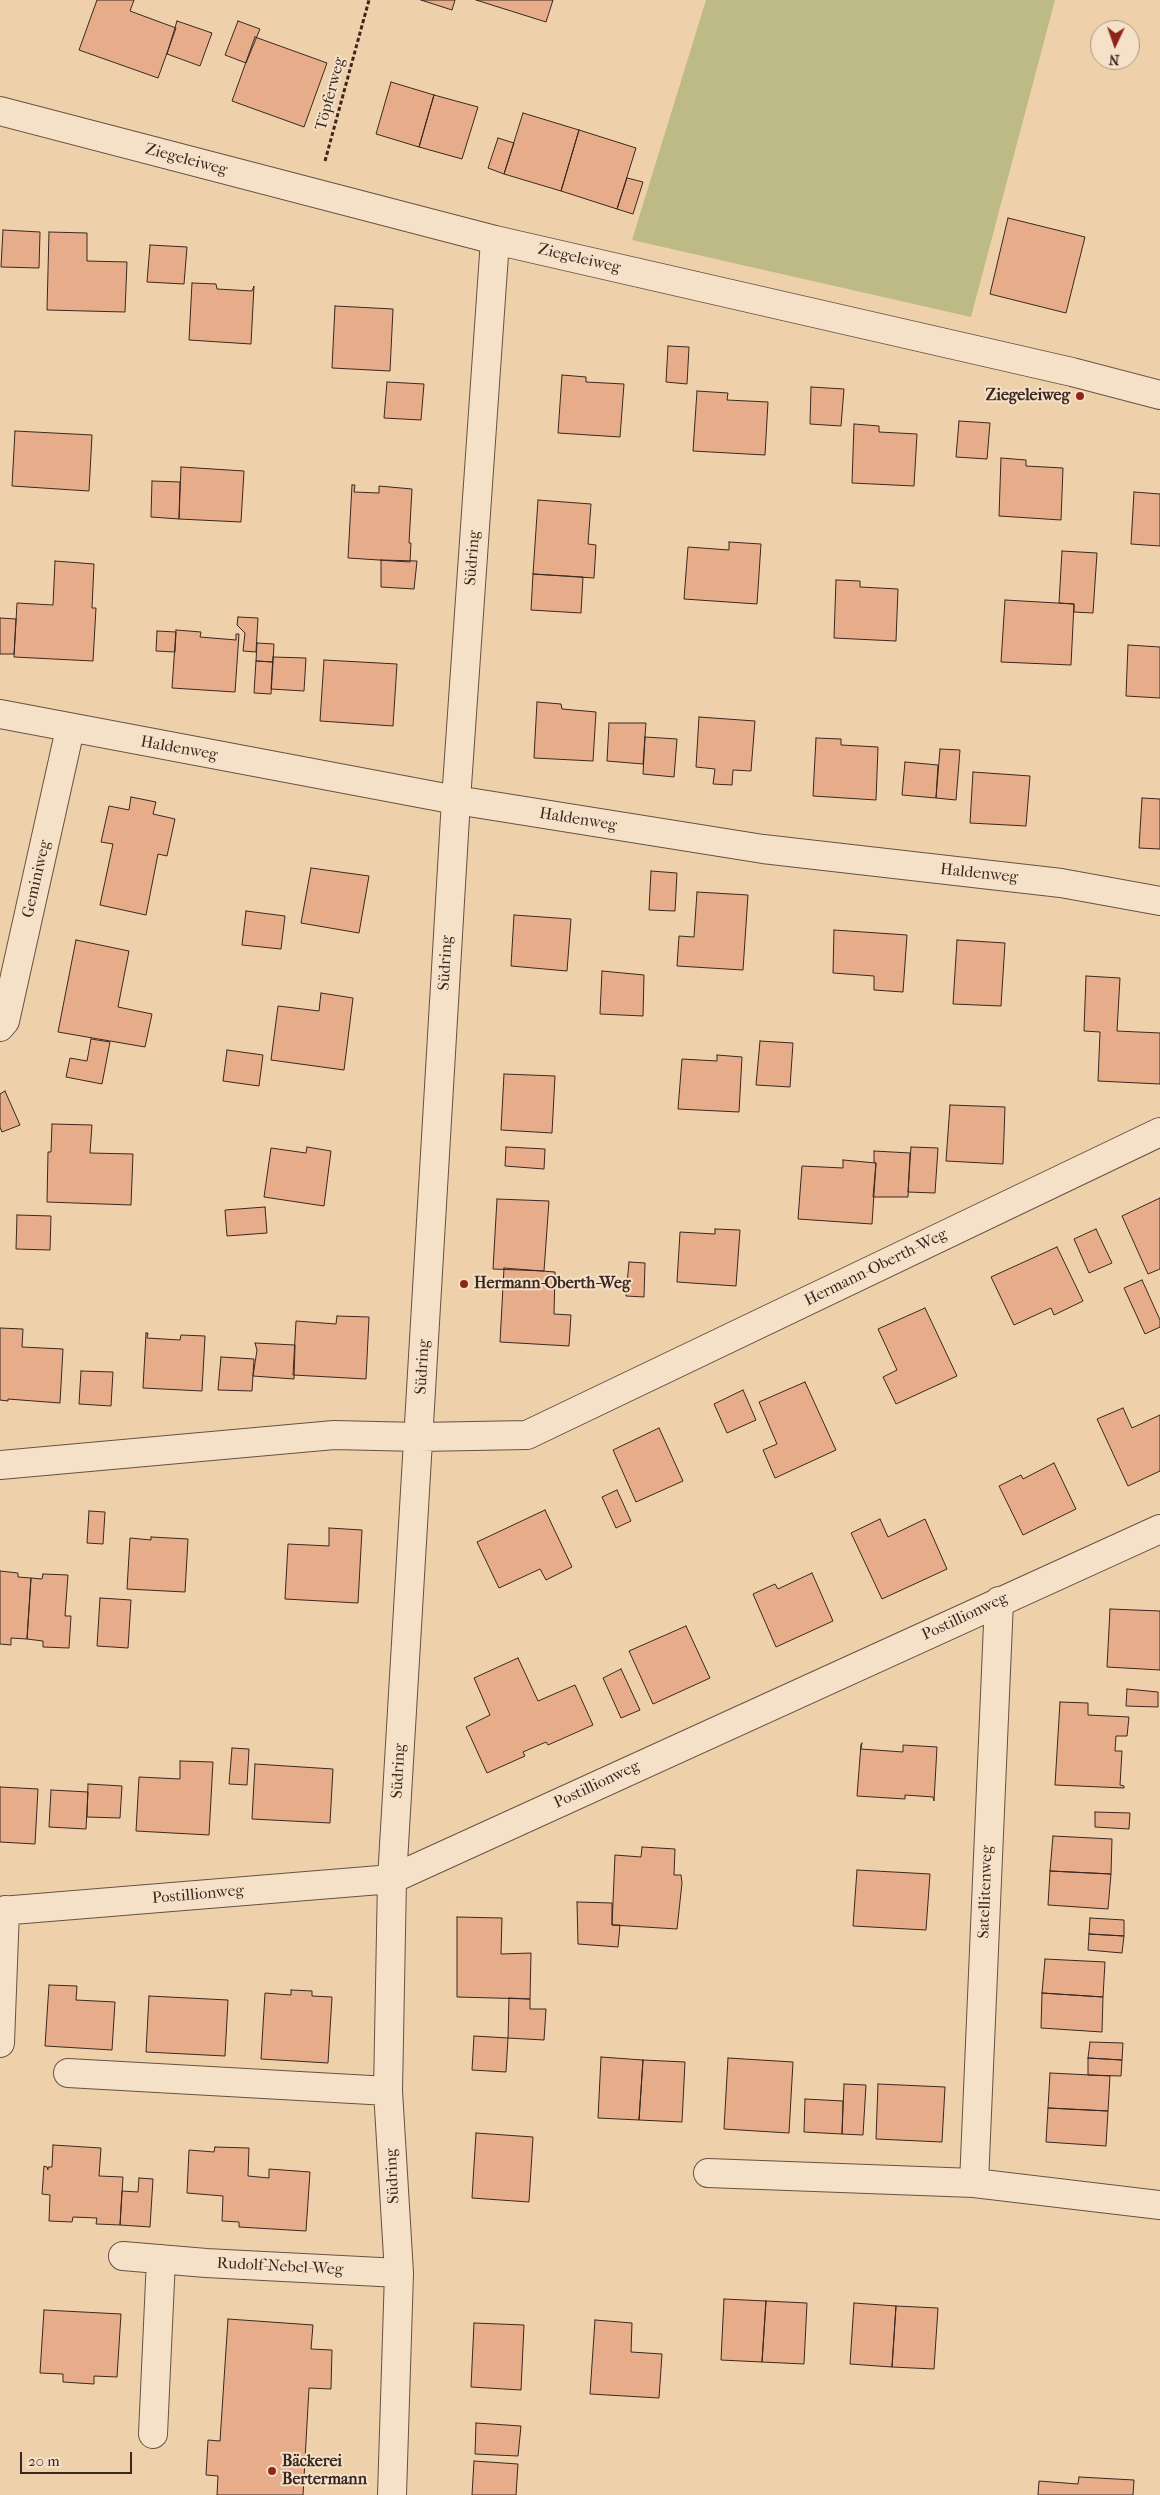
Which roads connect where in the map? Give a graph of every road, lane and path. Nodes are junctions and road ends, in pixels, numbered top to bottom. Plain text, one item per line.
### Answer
1 (369, 0) edge
2 (0, 111) edge
3 (316, 195) junction
4 (495, 240) junction
5 (1160, 395) edge
6 (0, 714) edge
7 (70, 729) junction
8 (456, 800) junction
9 (1160, 902) edge
10 (0, 1026) edge
11 (1160, 1132) edge
12 (419, 1437) junction
13 (0, 1465) edge
14 (1160, 1529) edge
15 (998, 1601) junction
16 (392, 1879) junction
17 (3, 1911) edge
18 (0, 2043) edge
19 (68, 2072) dead end
20 (388, 2091) junction
21 (708, 2173) dead end
22 (974, 2183) junction
23 (1160, 2205) edge
24 (123, 2256) dead end
25 (161, 2260) junction
26 (399, 2273) junction
27 (153, 2434) dead end
28 (392, 2495) edge

1 - 3 path, Töpferweg
2 - 3 street, Ziegeleiweg
3 - 4 street, Ziegeleiweg
4 - 5 street, Ziegeleiweg
4 - 8 street, Südring
6 - 7 street, Haldenweg
7 - 8 street, Haldenweg
7 - 10 street, Geminiweg
8 - 9 street, Haldenweg
8 - 12 street, Südring
11 - 12 street, Hermann-Oberth-Weg
12 - 13 street, Hermann-Oberth-Weg
12 - 16 street, Südring
14 - 15 street, Postillionweg
15 - 16 street, Postillionweg
15 - 22 street, Satellitenweg
16 - 17 street, Postillionweg
16 - 20 street, Südring
17 - 18 street
19 - 20 street
20 - 26 street, Südring
21 - 22 street
22 - 23 street
24 - 25 street, Rudolf-Nebel-Weg
25 - 26 street, Rudolf-Nebel-Weg
25 - 27 street
26 - 28 street, Südring

